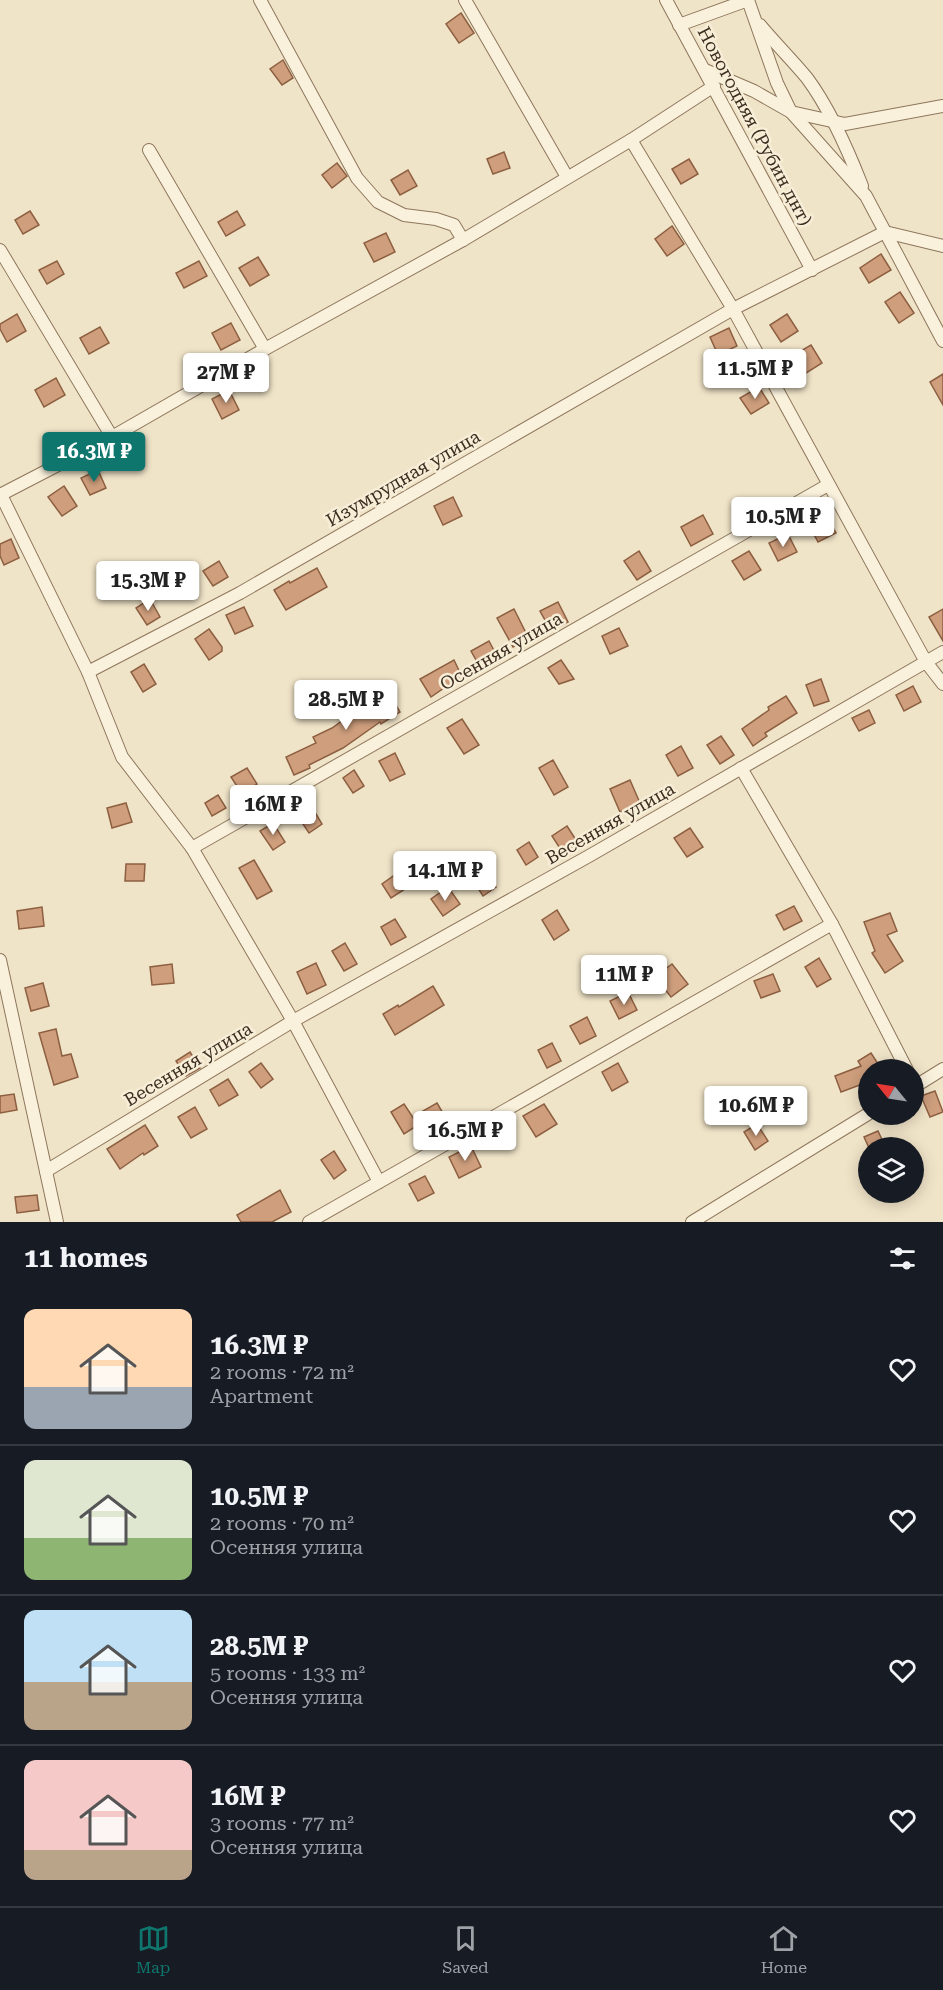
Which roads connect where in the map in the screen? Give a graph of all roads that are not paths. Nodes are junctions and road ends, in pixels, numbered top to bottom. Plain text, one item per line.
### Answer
1 (260, 0) edge
2 (465, 0) edge
3 (666, 0) edge
4 (748, 0) edge
5 (756, 22) junction
6 (679, 25) junction
7 (705, 70) junction
8 (714, 86) junction
9 (943, 106) edge
10 (791, 112) junction
11 (833, 122) junction
12 (631, 140) junction
13 (149, 150) dead end
14 (567, 177) junction
15 (866, 196) junction
16 (885, 232) junction
17 (463, 240) junction
18 (943, 246) edge
19 (0, 250) edge
20 (812, 270) junction
21 (733, 309) junction
22 (943, 341) edge
23 (265, 349) junction
24 (112, 437) junction
25 (828, 485) junction
26 (0, 495) edge
27 (943, 652) edge
28 (926, 662) junction
29 (88, 672) junction
30 (943, 684) edge
31 (741, 768) junction
32 (192, 848) junction
33 (832, 924) junction
34 (0, 960) edge
35 (293, 1021) junction
36 (901, 1059) edge
37 (943, 1069) edge
38 (924, 1079) edge
39 (858, 1120) edge
40 (46, 1171) junction
41 (379, 1182) junction
42 (57, 1222) edge
43 (309, 1222) edge
44 (692, 1222) edge

1 - 17 street
2 - 14 street
3 - 6 street, Новогодняя (Рубин днт)
4 - 5 street
4 - 6 street
5 - 10 street
5 - 11 street
6 - 7 street, Новогодняя (Рубин днт)
7 - 8 street, Новогодняя (Рубин днт)
7 - 10 street
8 - 12 street
8 - 20 street, Новогодняя (Рубин днт)
9 - 11 street
10 - 11 street
10 - 15 street
11 - 15 street
12 - 14 street
12 - 21 street
13 - 23 street
14 - 17 street
15 - 16 street
16 - 18 street
16 - 20 street, Изумрудная улица
16 - 22 street
17 - 23 street
19 - 24 street
20 - 21 street, Изумрудная улица
21 - 25 street
21 - 29 street, Изумрудная улица
23 - 24 street
24 - 26 street
25 - 28 street
25 - 32 street, Осенняя улица
26 - 29 street
27 - 28 street, Весенняя улица
28 - 30 street
28 - 31 street, Весенняя улица
29 - 32 street
31 - 33 street
31 - 35 street, Весенняя улица
32 - 35 street
33 - 36 street
33 - 41 street
34 - 40 street
35 - 40 street, Весенняя улица
35 - 41 street
37 - 38 street
39 - 44 street
40 - 42 street
41 - 43 street

